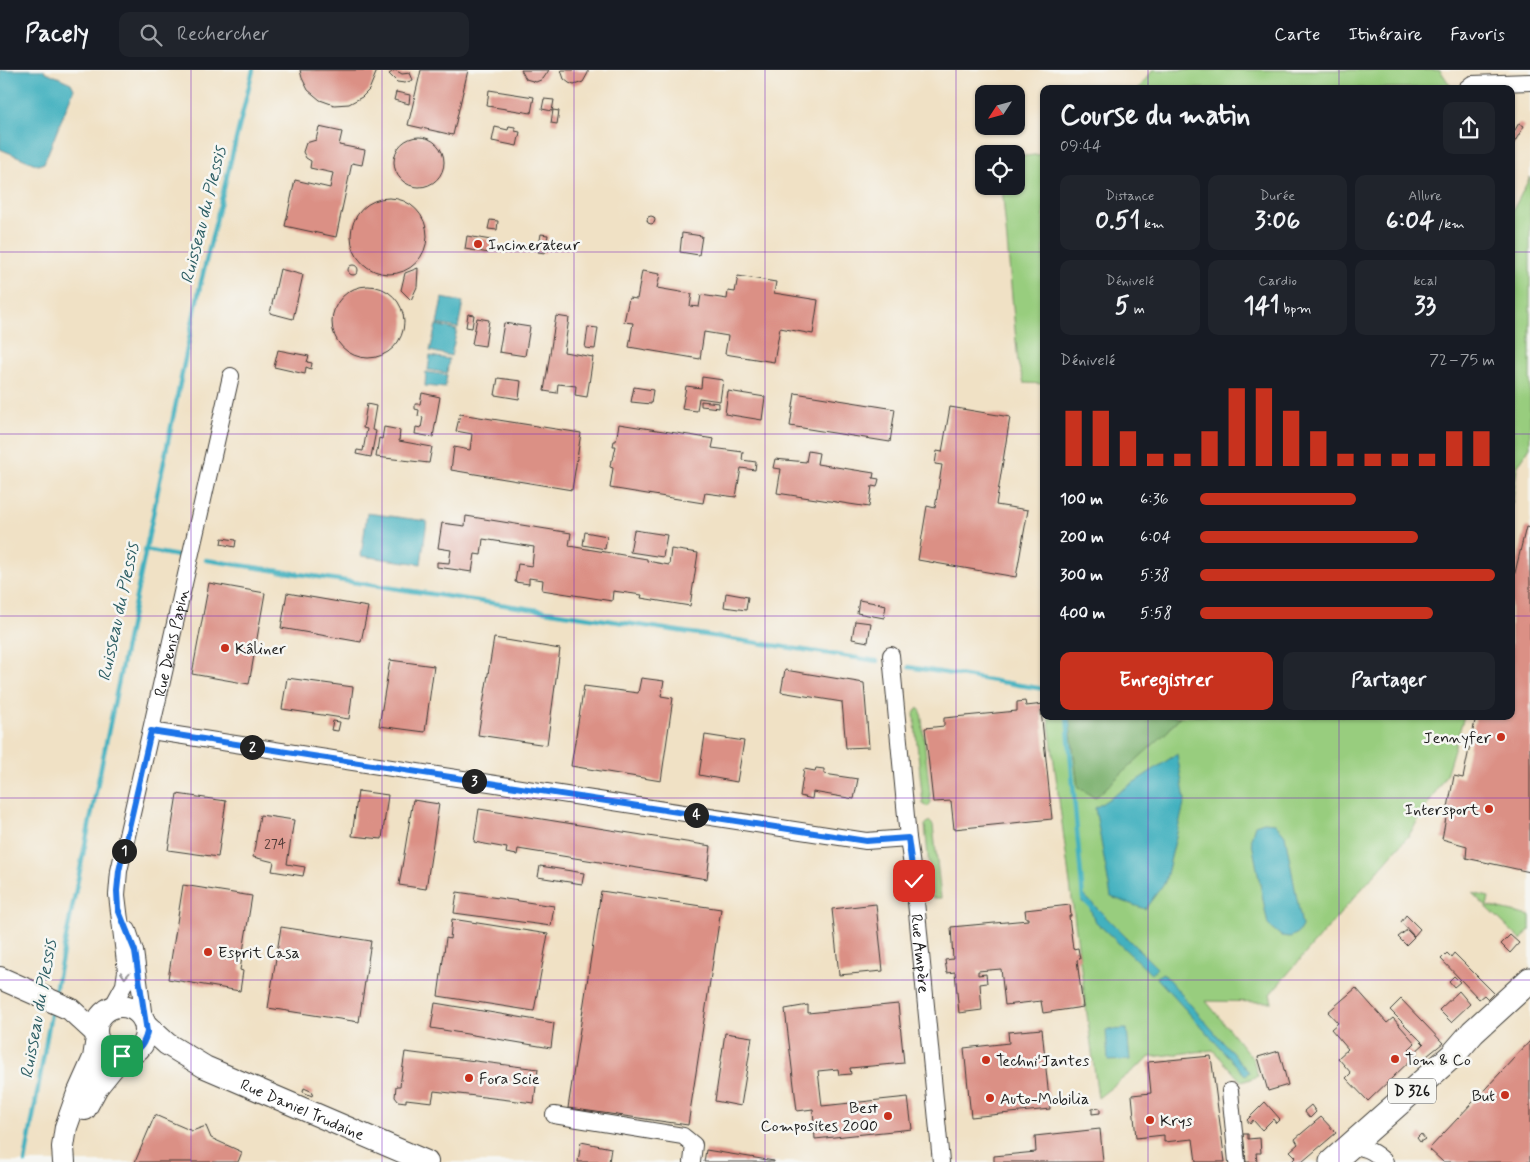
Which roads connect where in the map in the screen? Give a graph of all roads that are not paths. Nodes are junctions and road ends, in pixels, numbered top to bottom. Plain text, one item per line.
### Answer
1 (1530, 82) edge
2 (1471, 85) edge
3 (231, 376) dead end
4 (891, 655) dead end
5 (151, 731) junction
6 (908, 838) junction
7 (118, 909) junction
8 (0, 978) edge
9 (1530, 980) edge
10 (1530, 1000) edge
11 (70, 1009) junction
12 (109, 1009) junction
13 (145, 1022) junction
14 (96, 1035) junction
15 (127, 1055) junction
16 (205, 1067) junction
17 (1230, 1091) dead end
18 (554, 1115) dead end
19 (1356, 1156) edge
20 (414, 1159) edge
21 (65, 1162) edge
22 (692, 1162) edge
23 (942, 1162) edge
24 (1237, 1162) edge

1 - 2 street
3 - 5 street, Rue Denis Papin
4 - 6 street, Rue Ampère
5 - 6 street
5 - 7 street, Rue Denis Papin
6 - 23 street, Rue Ampère
7 -> 12 street, Rue Denis Papin
7 - 13 street, Rue Denis Papin
8 - 11 main road
9 - 19 main road, D 326
10 - 19 main road, D 326
11 - 12 main road
11 - 14 main road
12 - 13 main road
12 - 14 main road
13 - 15 main road
13 - 16 main road, Rue Daniel Trudaine
14 - 15 main road
14 - 21 main road
15 - 16 main road, Rue Daniel Trudaine
15 - 21 main road
16 - 20 main road, Rue Daniel Trudaine
17 - 24 street
18 - 22 street

